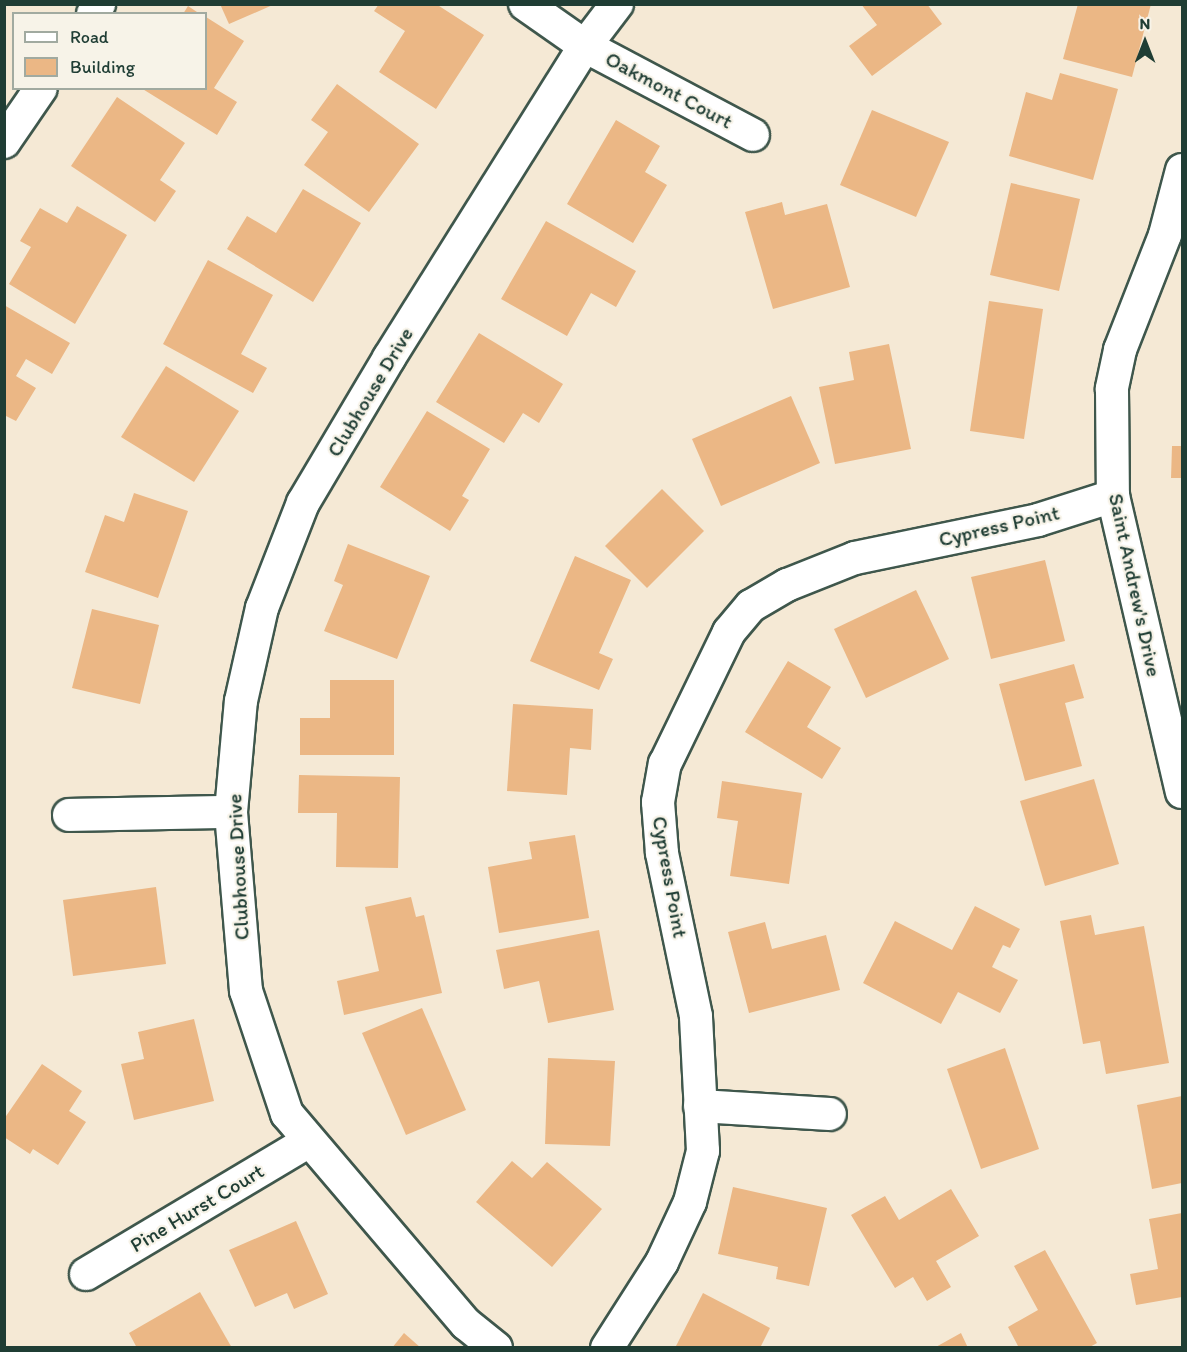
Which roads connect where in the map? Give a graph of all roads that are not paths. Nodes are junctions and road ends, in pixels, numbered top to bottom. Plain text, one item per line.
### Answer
1 (525, 4) edge
2 (617, 4) edge
3 (585, 46) junction
4 (40, 90) edge
5 (753, 135) dead end
6 (4, 142) edge
7 (1182, 170) edge
8 (1174, 239) edge
9 (1113, 496) junction
10 (1182, 792) edge
11 (231, 812) junction
12 (69, 815) dead end
13 (700, 1106) junction
14 (830, 1114) dead end
15 (307, 1142) junction
16 (86, 1274) dead end
17 (496, 1347) edge
18 (607, 1347) edge

1 - 3 street, Oakmont Court
2 - 3 street, Clubhouse Drive
3 - 5 street, Oakmont Court
3 - 11 street, Clubhouse Drive
4 - 6 street
7 - 8 street, Saint Andrew's Drive
8 - 9 street, Saint Andrew's Drive
9 - 10 street, Saint Andrew's Drive
9 - 13 street, Cypress Point
11 - 12 street
11 - 15 street, Clubhouse Drive
13 - 14 street
13 - 18 street, Cypress Point
15 - 16 street, Pine Hurst Court
15 - 17 street, Clubhouse Drive

